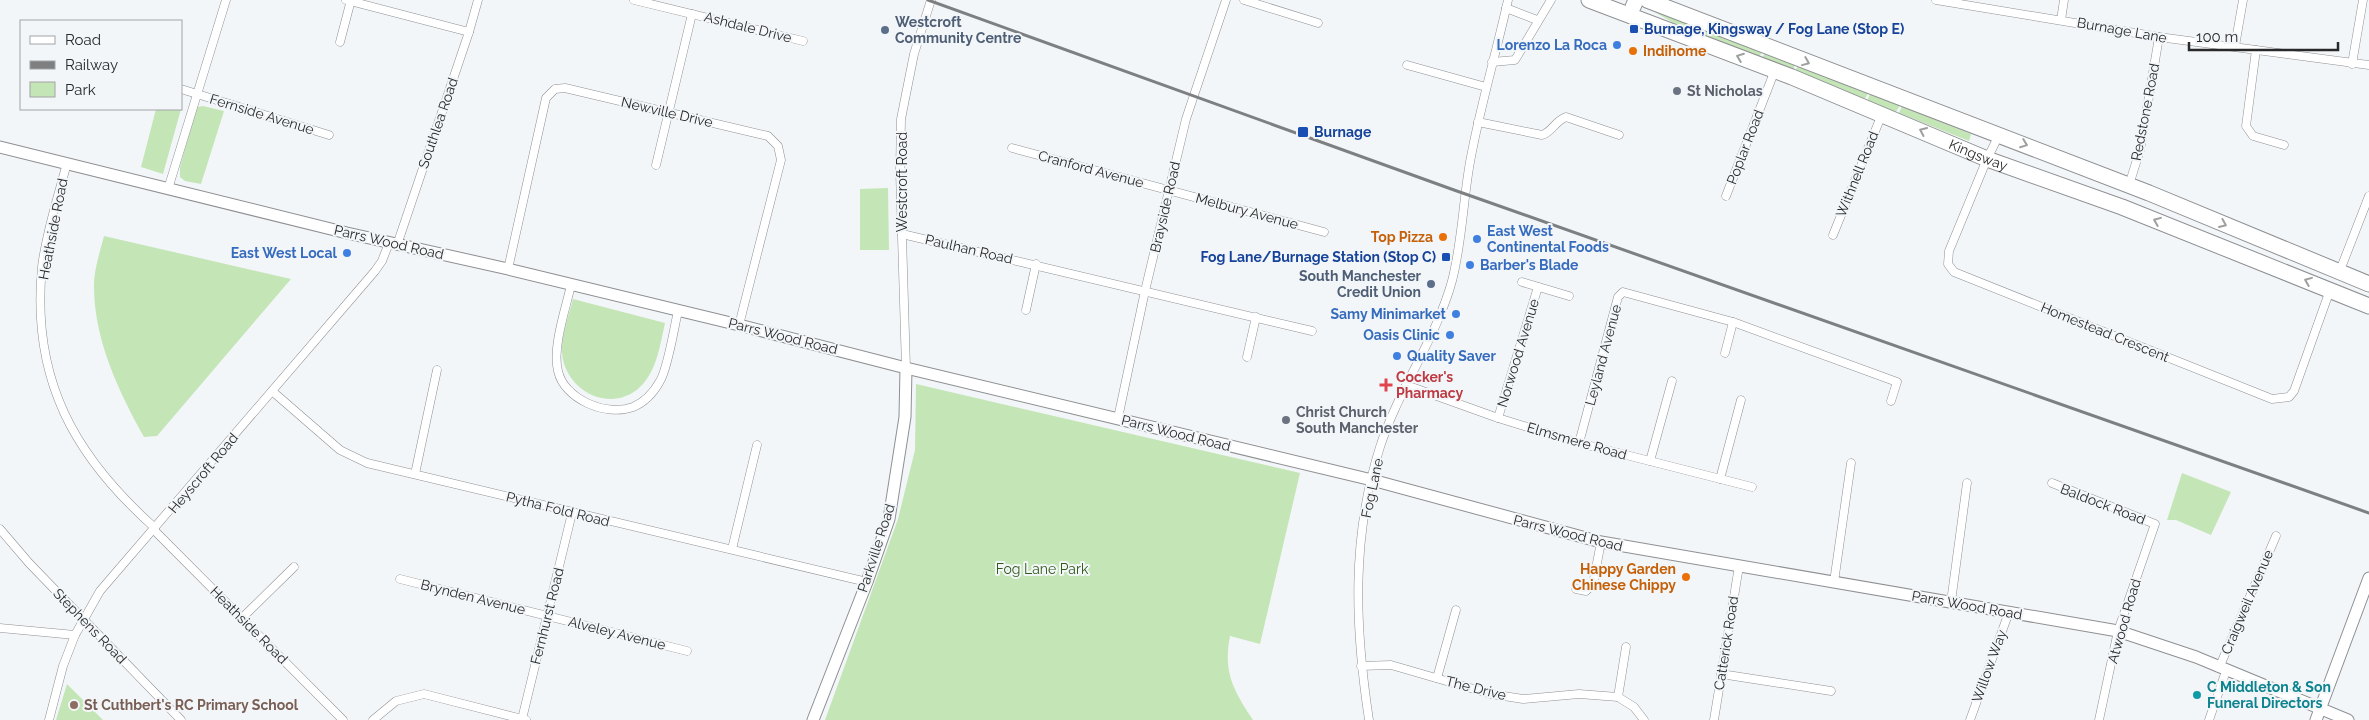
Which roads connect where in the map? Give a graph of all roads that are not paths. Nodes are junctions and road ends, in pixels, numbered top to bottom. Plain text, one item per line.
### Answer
1 (226, 0) edge
2 (349, 0) edge
3 (478, 0) edge
4 (634, 0) edge
5 (931, 0) edge
6 (1226, 0) edge
7 (1244, 0) edge
8 (1508, 0) edge
9 (1551, 0) edge
10 (1589, 0) edge
11 (1615, 0) edge
12 (1936, 0) edge
13 (2064, 0) edge
14 (2243, 0) edge
15 (2363, 0) edge
16 (1638, 2) edge
17 (1967, 2) edge
18 (1506, 8) junction
19 (692, 14) junction
20 (1537, 20) junction
21 (2061, 20) junction
22 (1318, 23) dead end
23 (1671, 31) junction
24 (470, 32) junction
25 (2159, 38) junction
26 (803, 41) dead end
27 (340, 42) dead end
28 (2235, 46) junction
29 (2256, 50) junction
30 (1492, 62) junction
31 (2352, 64) junction
32 (1407, 65) dead end
33 (2369, 66) edge
34 (1774, 70) junction
35 (1486, 87) junction
36 (182, 89) edge
37 (196, 94) junction
38 (669, 112) junction
39 (1882, 113) junction
40 (1478, 122) junction
41 (329, 135) dead end
42 (1619, 135) dead end
43 (1999, 135) junction
44 (2284, 145) dead end
45 (0, 148) edge
46 (1012, 148) dead end
47 (1987, 159) junction
48 (67, 163) junction
49 (656, 165) dead end
50 (2130, 185) junction
51 (168, 189) junction
52 (1170, 189) junction
53 (1726, 196) dead end
54 (2369, 196) edge
55 (1324, 232) dead end
56 (902, 234) junction
57 (1833, 235) dead end
58 (392, 244) junction
59 (1036, 264) junction
60 (508, 269) junction
61 (2339, 273) junction
62 (1522, 282) dead end
63 (2369, 284) edge
64 (571, 285) junction
65 (1538, 287) junction
66 (2330, 290) junction
67 (1145, 291) junction
68 (1569, 296) dead end
69 (2369, 306) edge
70 (1026, 310) dead end
71 (678, 311) junction
72 (1256, 317) junction
73 (1733, 322) junction
74 (739, 324) junction
75 (1312, 331) dead end
76 (1725, 353) dead end
77 (1247, 357) dead end
78 (906, 368) junction
79 (437, 370) dead end
80 (1672, 380) dead end
81 (1406, 385) junction
82 (272, 391) junction
83 (1742, 400) dead end
84 (1891, 401) dead end
85 (1118, 418) junction
86 (1498, 418) junction
87 (1579, 444) junction
88 (757, 445) dead end
89 (1650, 461) junction
90 (1852, 463) dead end
91 (415, 474) junction
92 (1720, 479) junction
93 (1372, 480) junction
94 (1967, 483) dead end
95 (2052, 484) dead end
96 (1752, 487) dead end
97 (572, 513) junction
98 (2155, 524) joint
99 (155, 529) junction
100 (0, 530) edge
101 (2276, 536) dead end
102 (1601, 542) junction
103 (732, 549) junction
104 (1739, 566) junction
105 (294, 567) dead end
106 (2369, 578) edge
107 (400, 579) dead end
108 (867, 582) junction
109 (1834, 582) junction
110 (1576, 589) dead end
111 (1951, 602) junction
112 (1456, 610) dead end
113 (2009, 612) junction
114 (546, 615) junction
115 (242, 618) junction
116 (84, 620) junction
117 (0, 628) edge
118 (2118, 631) junction
119 (76, 635) junction
120 (1626, 647) dead end
121 (687, 651) dead end
122 (1361, 666) junction
123 (2222, 669) junction
124 (1721, 674) junction
125 (1437, 678) junction
126 (1831, 691) dead end
127 (1618, 697) junction
128 (2321, 708) junction
129 (49, 720) edge
130 (181, 720) edge
131 (342, 720) edge
132 (373, 720) edge
133 (524, 720) edge
134 (813, 720) edge
135 (1369, 720) edge
136 (1644, 720) edge
137 (1714, 720) edge
138 (1970, 720) edge
139 (2099, 720) edge
140 (2210, 720) edge
141 (2316, 720) edge
142 (2348, 720) edge

1 - 37 street
2 - 24 street
2 - 27 street
3 - 24 street, Southlea Road
4 - 19 street, Ashdale Drive
5 - 56 street, Westcroft Road
6 - 52 street, Brayside Road
7 - 22 street
8 - 18 street, Fog Lane
9 - 20 street
10 - 23 highway, Kingsway
11 - 16 highway
12 - 17 street, Burnage Lane
13 - 21 street
14 - 28 street
15 - 31 street
16 - 23 highway
16 -> 43 highway, Kingsway
17 - 21 street, Burnage Lane
18 - 20 street
18 - 30 street, Fog Lane
19 - 26 street, Ashdale Drive
19 - 38 street, Ashdale Drive
20 - 30 street
21 - 25 street, Burnage Lane
34 -> 23 highway, Kingsway
24 - 58 street, Southlea Road
25 - 28 street, Burnage Lane
25 - 50 street, Redstone Road
28 - 29 street, Burnage Lane
29 - 31 street, Burnage Lane
29 - 44 street
30 - 35 street, Fog Lane
31 - 33 street, Burnage Lane
32 - 35 street
34 - 39 highway, Kingsway
34 - 53 street, Poplar Road
35 - 40 street, Fog Lane
36 - 37 street, Fernside Avenue
37 - 41 street, Fernside Avenue
37 - 51 street
38 - 49 street, Ashdale Drive
38 - 60 street, Newville Drive
38 - 74 street, Newville Drive
47 -> 39 highway, Kingsway
39 - 57 street, Withnell Road
40 - 42 street
40 - 81 street, Fog Lane
43 - 47 street, Homestead Crescent
43 -> 50 highway, Kingsway
45 - 48 street, Parrs Wood Road
46 - 52 street, Cranford Avenue
66 -> 47 highway, Kingsway
47 - 66 street, Homestead Crescent
48 - 51 street, Parrs Wood Road
48 - 99 street, Heathside Road
50 -> 61 highway, Kingsway
51 - 58 street, Parrs Wood Road
52 - 55 street, Melbury Avenue
52 - 67 street, Brayside Road
54 - 61 street
56 - 59 street, Paulhan Road
56 - 78 street, Westcroft Road
58 - 60 street, Parrs Wood Road
58 - 82 street, Heyscroft Road
59 - 67 street, Paulhan Road
59 - 70 street
60 - 64 street, Parrs Wood Road
61 - 63 highway, Kingsway
62 - 65 street, Norwood Avenue
64 - 71 street, Parrs Wood Road
64 - 71 street
65 - 68 street, Norwood Avenue
65 - 86 street, Norwood Avenue
66 - 69 highway, Kingsway
67 - 72 street, Paulhan Road
67 - 85 street, Brayside Road
71 - 74 street, Parrs Wood Road
72 - 75 street, Paulhan Road
72 - 77 street
73 - 76 street
73 - 84 street, Leyland Avenue
73 - 87 street, Leyland Avenue
74 - 78 street, Parrs Wood Road
78 - 85 street, Parrs Wood Road
78 - 108 street, Parkville Road
79 - 91 street
80 - 89 street
81 - 86 street, Elmsmere Road
81 - 93 street, Fog Lane
82 - 91 street, Pytha Fold Road
82 - 99 street, Heyscroft Road
83 - 92 street
85 - 93 street, Parrs Wood Road
86 - 87 street, Elmsmere Road
87 - 89 street, Elmsmere Road
88 - 103 street
89 - 92 street, Elmsmere Road
90 - 109 street
91 - 97 street, Pytha Fold Road
92 - 96 street, Elmsmere Road
93 - 102 street, Parrs Wood Road
93 - 122 street, Fog Lane
94 - 111 street
95 - 98 street, Baldock Road
97 - 103 street, Pytha Fold Road
97 - 114 street, Fernhurst Road
98 - 118 street, Atwood Road
99 - 115 street, Heathside Road
99 - 116 street, Heyscroft Road
100 - 116 street, Stephens Road
101 - 123 street, Craigweil Avenue
102 - 104 street, Parrs Wood Road
102 - 110 street
103 - 108 street, Pytha Fold Road
104 - 109 street, Parrs Wood Road
104 - 124 street, Catterick Road
105 - 115 street
106 - 128 street
107 - 114 street, Brynden Avenue
108 - 134 street, Parkville Road
109 - 111 street, Parrs Wood Road
111 - 113 street, Parrs Wood Road
112 - 125 street
113 - 118 street, Parrs Wood Road
113 - 138 street, Willow Way
114 - 121 street, Alveley Avenue
114 - 133 street, Fernhurst Road
115 - 131 street, Heathside Road
116 - 119 street, Heyscroft Road
116 - 130 street, Stephens Road
117 - 119 street
118 - 123 street, Parrs Wood Road
118 - 139 street, Atwood Road
119 - 129 street, Heyscroft Road
120 - 127 street
122 - 125 street, The Drive
122 - 135 street, Fog Lane
123 - 128 street, Parrs Wood Road
123 - 140 street, Craigweil Avenue
124 - 126 street
124 - 137 street, Catterick Road
125 - 127 street, The Drive
127 - 136 street
128 - 141 street
128 - 142 street, Parrs Wood Road
132 - 133 street

